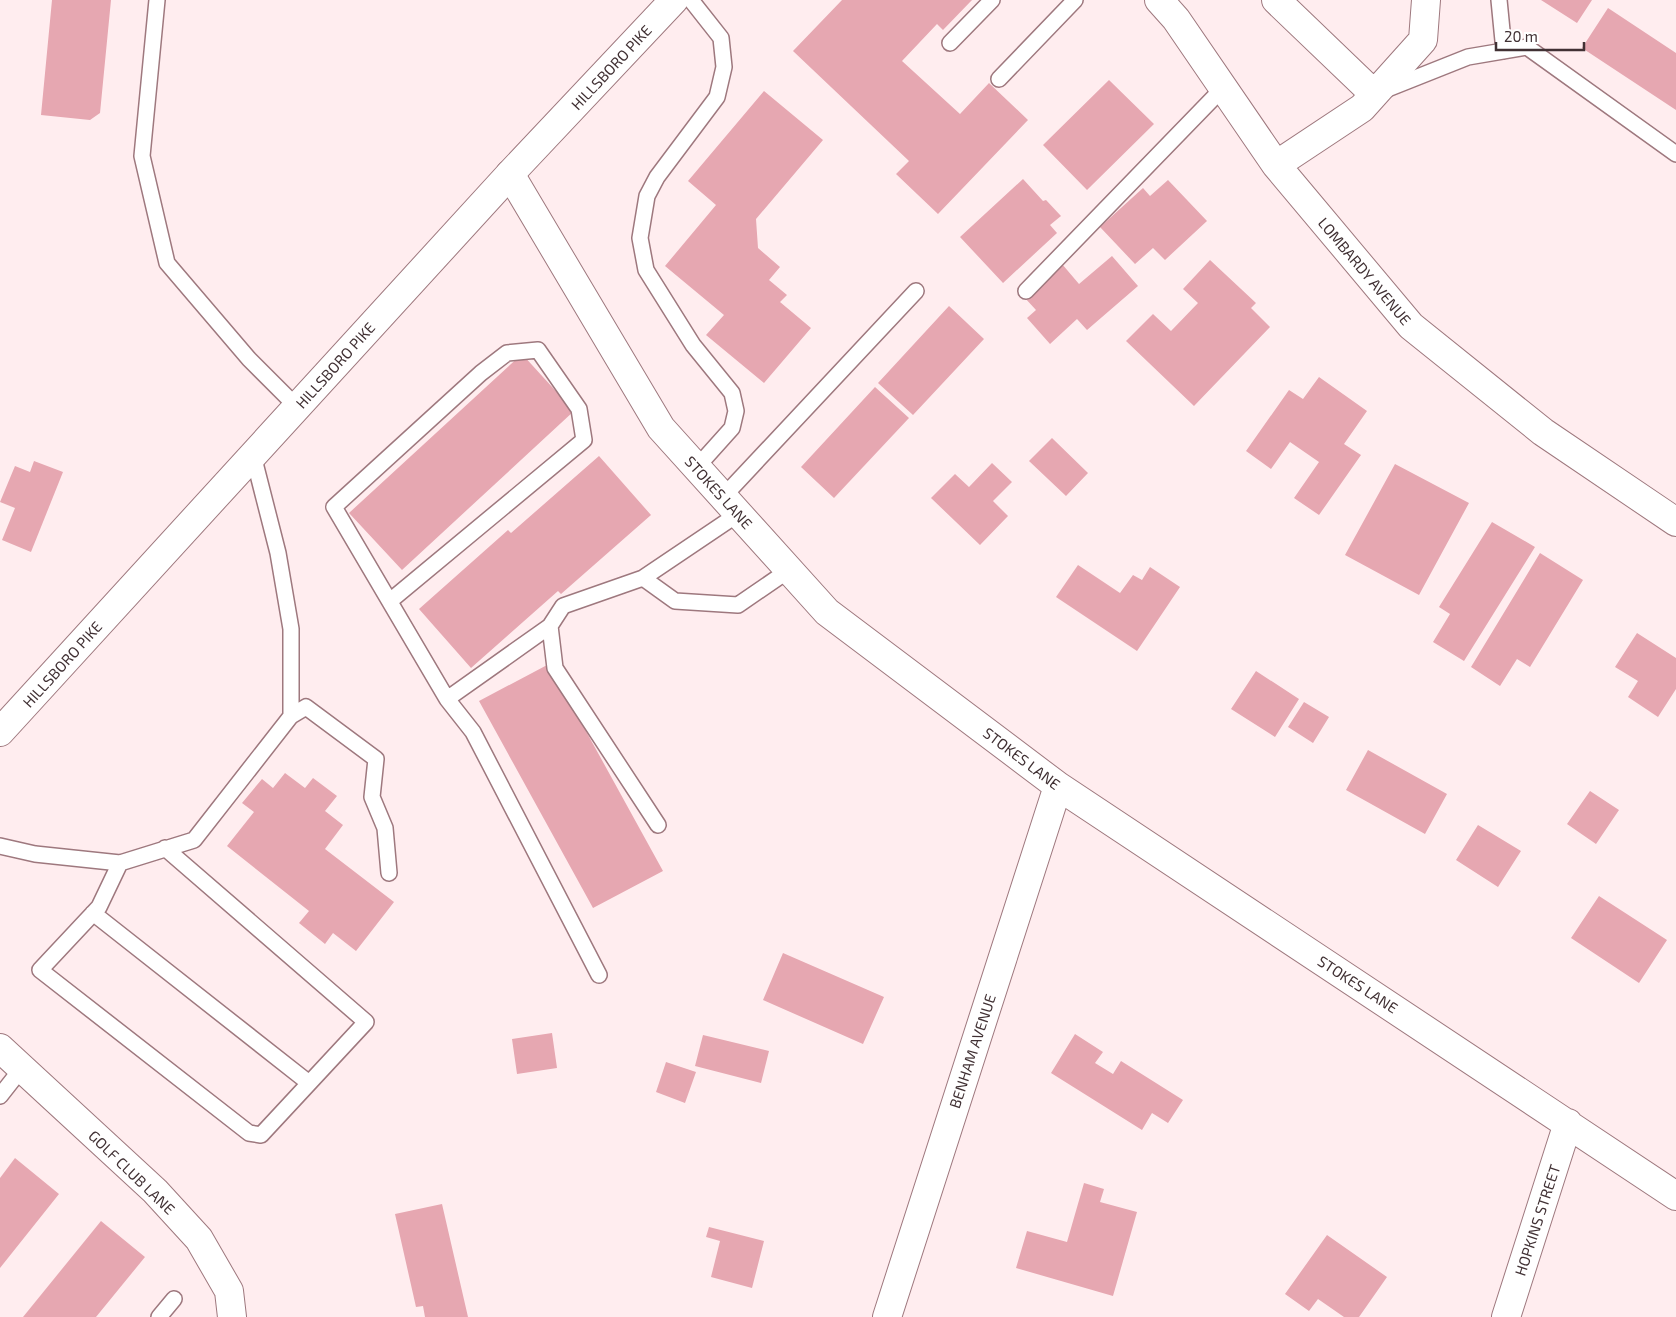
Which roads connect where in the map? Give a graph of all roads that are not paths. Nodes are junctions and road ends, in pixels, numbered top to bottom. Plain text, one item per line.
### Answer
1 (158, 0) edge
2 (674, 0) edge
3 (691, 0) edge
4 (992, 0) edge
5 (1075, 0) edge
6 (1158, 0) edge
7 (1276, 0) edge
8 (1426, 0) edge
9 (1499, 0) edge
10 (950, 43) dead end
11 (1504, 51) junction
12 (999, 79) dead end
13 (1223, 88) junction
14 (1374, 94) junction
15 (1676, 154) edge
16 (1276, 165) junction
17 (510, 174) junction
18 (916, 290) dead end
19 (1026, 291) dead end
20 (297, 407) junction
21 (253, 456) junction
22 (697, 467) junction
23 (730, 505) junction
24 (1676, 522) edge
25 (789, 570) junction
26 (643, 578) junction
27 (390, 601) junction
28 (550, 626) junction
29 (447, 699) junction
30 (291, 716) junction
31 (0, 732) edge
32 (1058, 786) junction
33 (658, 825) dead end
34 (0, 846) edge
35 (165, 848) junction
36 (120, 862) junction
37 (389, 873) dead end
38 (93, 914) junction
39 (599, 975) dead end
40 (0, 1048) edge
41 (22, 1068) junction
42 (309, 1083) junction
43 (0, 1096) edge
44 (1568, 1123) junction
45 (1676, 1196) edge
46 (174, 1299) dead end
47 (160, 1317) edge
48 (232, 1317) edge
49 (887, 1317) edge
50 (1506, 1317) edge

1 - 20 lane
2 - 17 street, HILLSBORO PIKE
3 - 22 lane
4 - 10 lane
5 - 12 lane
6 - 13 street, LOMBARDY AVENUE
7 - 14 street
8 - 14 street
9 - 11 lane
11 - 14 lane
11 - 15 lane
13 - 16 street, LOMBARDY AVENUE
13 - 19 lane
14 - 16 street
16 - 24 street, LOMBARDY AVENUE
17 - 20 street, HILLSBORO PIKE
17 - 22 street, STOKES LANE
18 - 23 lane
20 - 21 street, HILLSBORO PIKE
21 - 30 lane
21 - 31 street, HILLSBORO PIKE
22 - 23 street, STOKES LANE
23 - 25 street, STOKES LANE
23 - 26 lane
25 - 26 lane
25 - 32 street, STOKES LANE
26 - 28 lane
27 - 27 lane
27 - 29 lane
28 - 29 lane
28 - 33 lane
29 - 39 lane
30 - 35 lane
30 - 37 lane
32 - 44 street, STOKES LANE
32 - 49 street, BENHAM AVENUE
34 - 36 lane
35 - 36 lane
35 - 42 lane
36 - 38 lane
38 - 42 lane
38 - 42 lane
40 - 41 street, GOLF CLUB LANE
41 - 43 lane
41 - 48 street, GOLF CLUB LANE
44 - 45 street, STOKES LANE
44 - 50 street, HOPKINS STREET
46 - 47 lane

